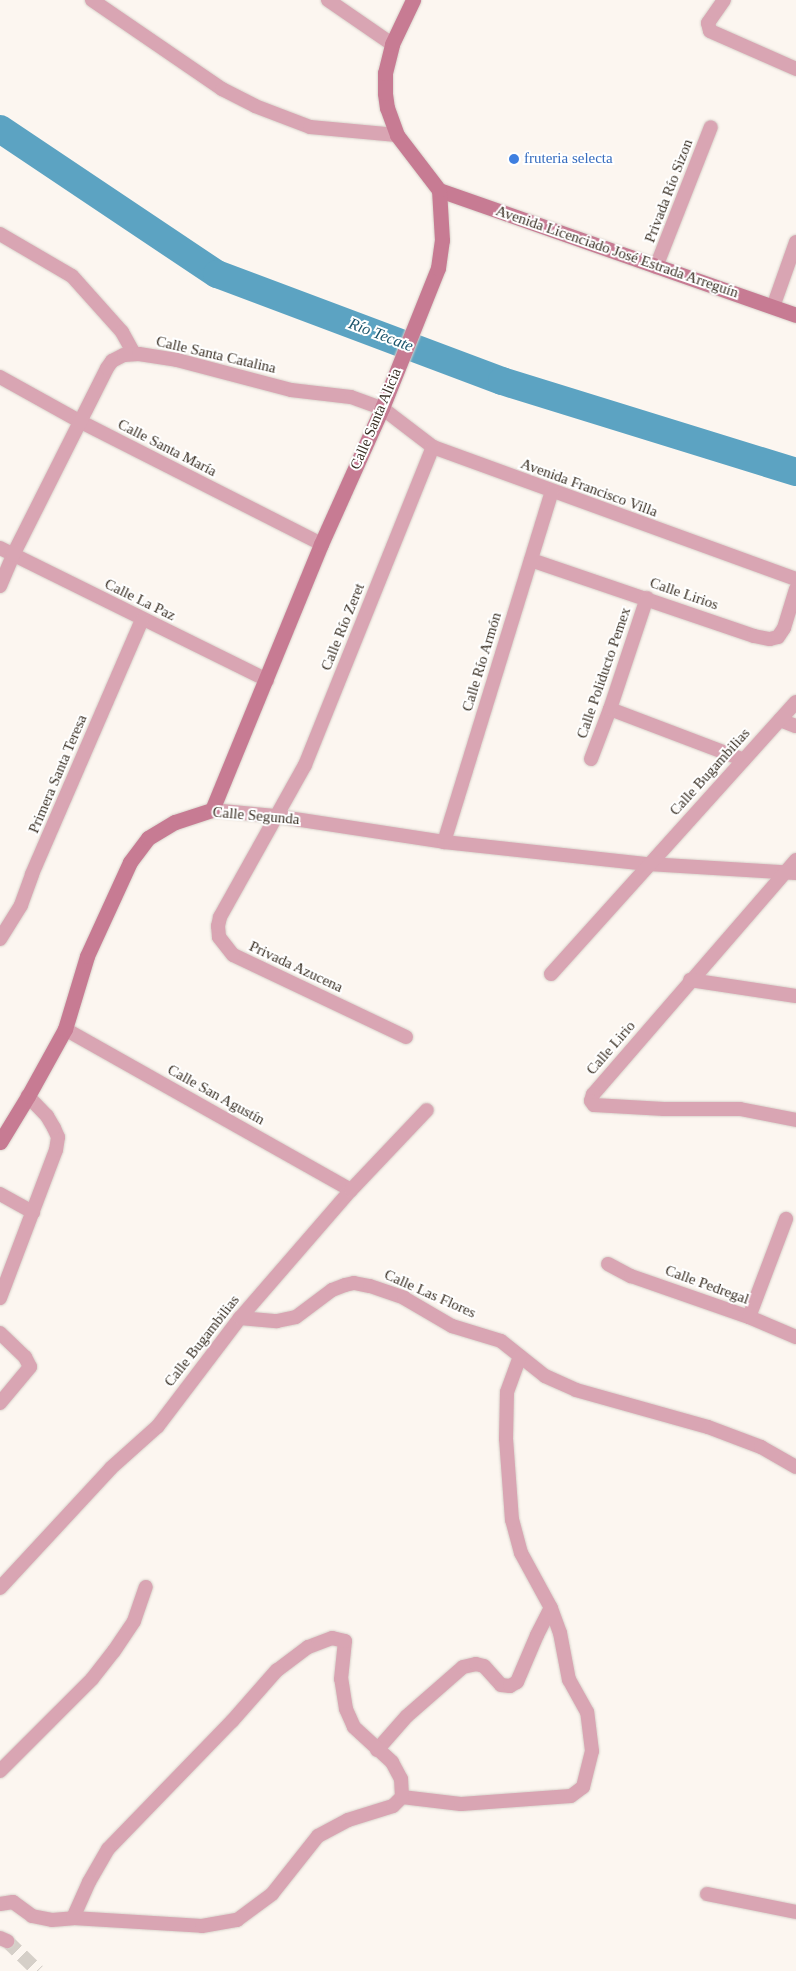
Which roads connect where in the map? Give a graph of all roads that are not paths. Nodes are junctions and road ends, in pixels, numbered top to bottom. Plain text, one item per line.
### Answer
1 (92, 0) edge
2 (328, 0) edge
3 (413, 0) edge
4 (724, 0) edge
5 (392, 44) junction
6 (796, 69) edge
7 (712, 127) dead end
8 (397, 135) junction
9 (439, 190) junction
10 (0, 234) edge
11 (796, 242) edge
12 (656, 267) junction
13 (773, 307) junction
14 (796, 315) edge
15 (134, 354) junction
16 (0, 377) edge
17 (382, 408) junction
18 (81, 422) junction
19 (433, 447) junction
20 (552, 492) junction
21 (321, 544) junction
22 (0, 548) edge
23 (13, 555) junction
24 (531, 560) junction
25 (796, 579) edge
26 (0, 586) edge
27 (796, 589) edge
28 (646, 598) junction
29 (142, 620) junction
30 (267, 680) junction
31 (796, 702) edge
32 (610, 709) junction
33 (780, 720) junction
34 (796, 726) edge
35 (591, 758) dead end
36 (744, 760) junction
37 (212, 810) junction
38 (275, 816) junction
39 (444, 842) junction
40 (796, 860) edge
41 (648, 864) junction
42 (790, 872) edge
43 (0, 939) edge
44 (551, 974) dead end
45 (690, 980) junction
46 (796, 996) edge
47 (65, 1029) junction
48 (406, 1037) dead end
49 (28, 1096) junction
50 (427, 1110) dead end
51 (796, 1120) edge
52 (0, 1142) edge
53 (351, 1190) junction
54 (0, 1194) edge
55 (33, 1212) junction
56 (786, 1220) dead end
57 (608, 1264) dead end
58 (0, 1298) edge
59 (749, 1317) junction
60 (240, 1318) junction
61 (0, 1333) edge
62 (796, 1337) edge
63 (520, 1356) junction
64 (0, 1403) edge
65 (796, 1467) edge
66 (146, 1587) dead end
67 (0, 1588) edge
68 (551, 1608) junction
69 (377, 1750) junction
70 (0, 1770) edge
71 (402, 1797) junction
72 (707, 1894) dead end
73 (0, 1904) edge
74 (796, 1912) edge
75 (73, 1918) junction

1 - 8 street
2 - 5 street
3 - 5 street
4 - 6 street
5 - 8 street
7 - 12 street, Privada Río Sizon
8 - 9 street
9 - 12 street, Avenida Licenciado José Estrada Arreguín
9 - 17 street, Calle Santa Alicia
10 - 15 street
11 - 13 street
12 - 13 street, Avenida Licenciado José Estrada Arreguín
13 - 14 street, Avenida Licenciado José Estrada Arreguín
15 - 17 street, Calle Santa Catalina
15 - 18 street, Calle Santa Catalina
16 - 18 street, Calle Santa María
17 - 19 street, Avenida Francisco Villa
17 - 21 street, Calle Santa Alicia
18 - 21 street, Calle Santa María
18 - 23 street, Calle Santa Catalina
19 - 20 street, Avenida Francisco Villa
19 - 38 street, Calle Río Zeret
20 - 24 street, Calle Río Armón
20 - 25 street, Avenida Francisco Villa
21 - 30 street, Calle Santa Alicia
22 - 23 street, Calle La Paz
23 - 26 street, Calle Santa Catalina
23 - 29 street, Calle La Paz
24 - 28 street, Calle Lirios
24 - 39 street, Calle Río Armón
27 - 28 street, Calle Lirios
28 - 32 street, Calle Poliducto Pemex
29 - 30 street, Calle La Paz
29 - 43 street, Primera Santa Teresa
30 - 37 street, Calle Santa Alicia
31 - 33 street, Calle Bugambilias
32 - 35 street, Calle Poliducto Pemex
32 - 36 street
33 - 34 street
33 - 36 street, Calle Bugambilias
36 - 41 street, Calle Bugambilias
37 - 38 street, Calle Segunda
37 - 47 street, Calle Segunda
38 - 39 street, Calle Segunda
38 - 48 street, Privada Azucena
39 - 41 street, Calle Segunda
40 - 42 street, Calle Lirio
41 - 42 street
41 - 44 street, Calle Bugambilias
42 - 45 street, Calle Lirio
45 - 46 street
45 - 51 street, Calle Lirio
47 - 49 street, Calle Segunda
47 - 53 street, Calle San Agustín
49 - 52 street, Calle Segunda
49 - 55 street
50 - 53 street, Calle Bugambilias
53 - 60 street, Calle Bugambilias
54 - 55 street
55 - 58 street
56 - 59 street
57 - 59 street, Calle Pedregal
59 - 62 street, Calle Pedregal
60 - 63 street, Calle Las Flores
60 - 67 street, Calle Bugambilias
61 - 64 street
63 - 65 street, Calle Las Flores
63 - 68 street
66 - 70 street
68 - 69 street
68 - 71 street
69 - 71 street
69 - 75 street
71 - 75 street
72 - 74 street
73 - 75 street

